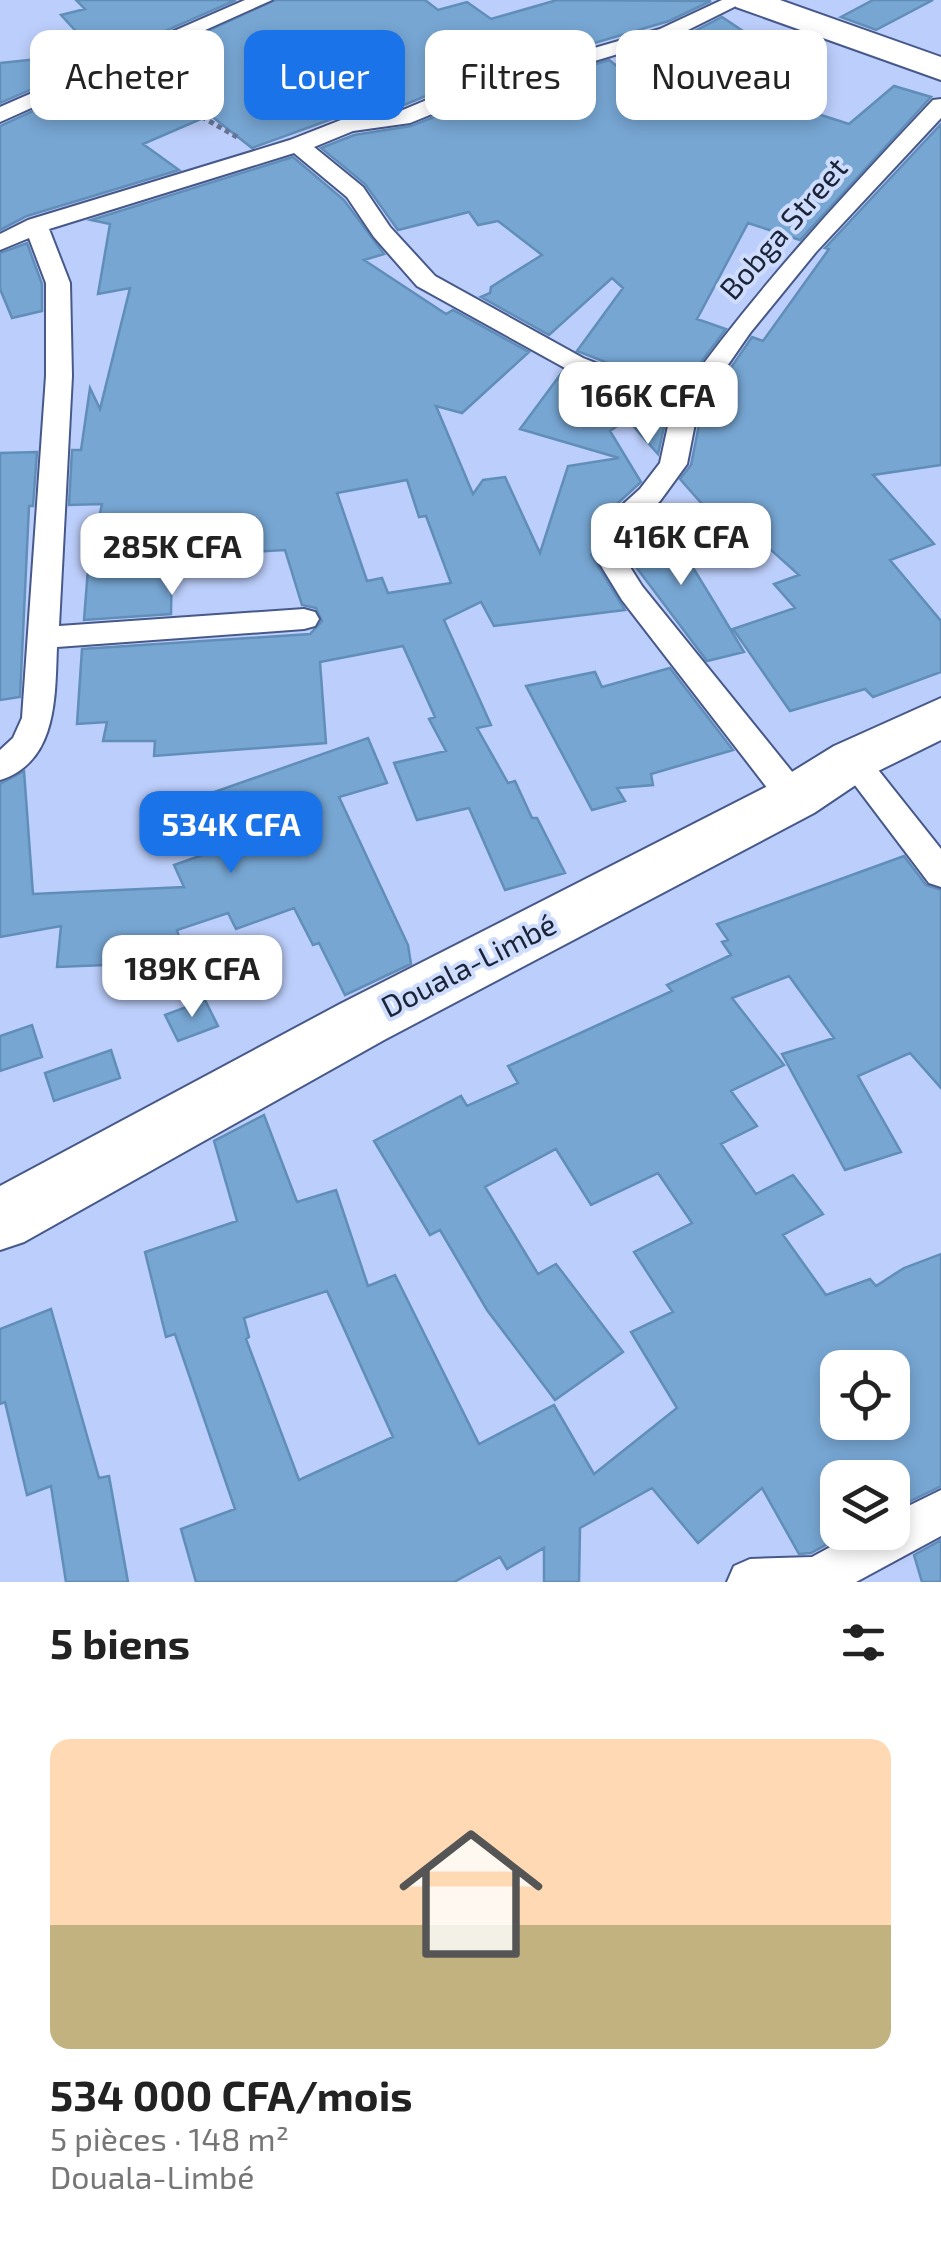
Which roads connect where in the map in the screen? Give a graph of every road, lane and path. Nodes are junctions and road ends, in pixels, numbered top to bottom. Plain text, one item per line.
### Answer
1 (262, 0) edge
2 (738, 0) edge
3 (748, 0) edge
4 (196, 30) edge
5 (941, 68) edge
6 (30, 102) edge
7 (941, 105) edge
8 (0, 115) edge
9 (207, 120) edge
10 (298, 145) junction
11 (264, 153) junction
12 (36, 225) junction
13 (0, 243) edge
14 (685, 408) junction
15 (304, 618) dead end
16 (44, 637) junction
17 (941, 717) edge
18 (853, 760) junction
19 (0, 768) edge
20 (794, 798) junction
21 (941, 874) edge
22 (0, 1220) edge
23 (941, 1512) edge
24 (750, 1582) edge

1 - 4 street
2 - 10 street
3 - 5 highway
6 - 8 street
7 - 14 street, Bobga Street
9 - 11 path
10 - 11 street
10 - 14 street
11 - 12 street
12 - 13 street
12 - 16 street
14 - 20 street, Bobga Street
15 - 16 street
16 - 19 street
17 - 18 highway, Douala-Limbé
18 - 20 highway, Douala-Limbé
18 - 21 street
20 - 22 highway, Douala-Limbé
23 - 24 street

